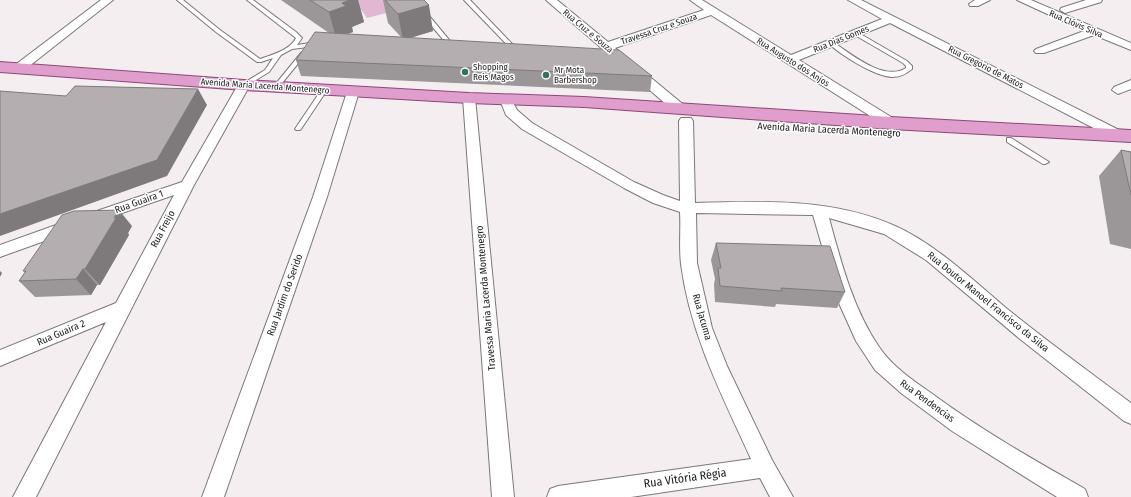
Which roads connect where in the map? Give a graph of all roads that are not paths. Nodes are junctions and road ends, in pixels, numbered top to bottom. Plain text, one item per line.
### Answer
1 (108, 0) edge
2 (180, 0) edge
3 (250, 0) edge
4 (413, 0) edge
5 (467, 0) edge
6 (551, 0) edge
7 (695, 0) edge
8 (853, 0) edge
9 (985, 0) edge
10 (1022, 0) edge
11 (1098, 0) edge
12 (974, 4) dead end
13 (1065, 10) dead end
14 (712, 11) junction
15 (891, 19) junction
16 (1094, 31) junction
17 (855, 34) junction
18 (831, 43) junction
19 (312, 44) junction
20 (324, 44) edge
21 (293, 46) junction
22 (606, 47) junction
23 (1131, 48) edge
24 (448, 51) edge
25 (1040, 51) dead end
26 (279, 53) junction
27 (510, 54) edge
28 (790, 60) junction
29 (0, 67) edge
30 (19, 68) junction
31 (1131, 84) edge
32 (244, 85) junction
33 (276, 87) junction
34 (324, 90) junction
35 (1118, 90) dead end
36 (354, 92) junction
37 (469, 98) junction
38 (506, 100) junction
39 (683, 115) junction
40 (891, 123) junction
41 (298, 129) dead end
42 (1125, 135) edge
43 (1009, 140) junction
44 (1131, 149) edge
45 (1045, 162) dead end
46 (187, 185) junction
47 (686, 208) junction
48 (819, 210) junction
49 (0, 251) edge
50 (122, 308) junction
51 (0, 358) edge
52 (1131, 415) edge
53 (765, 467) junction
54 (568, 496) edge
55 (24, 497) edge
56 (213, 497) edge
57 (503, 497) edge
58 (782, 497) edge
59 (1077, 497) edge

1 - 30 street
2 - 26 lane
3 - 21 lane
4 - 24 lane
5 - 27 lane
6 - 22 street, Rua Cruz e Souza
7 - 14 street, Rua Augusto dos Anjos
8 - 15 street, Rua Gregório de Matos
9 - 12 street
10 - 16 street, Rua Clóvis Silva
11 - 13 street
14 - 22 street, Travessa Cruz e Souza
14 - 28 street, Rua Augusto dos Anjos
15 - 17 street, Rua Dias Gomes
15 - 42 street, Rua Gregório de Matos
16 - 23 street, Rua Clóvis Silva
16 - 25 street
17 - 18 street, Rua Dias Gomes
17 - 18 lane
18 - 28 street, Rua Dias Gomes
19 - 20 lane
19 - 21 lane
19 - 33 lane
21 - 26 lane
22 - 39 street, Rua Cruz e Souza
26 - 32 lane
28 - 40 street, Rua Augusto dos Anjos
29 - 30 main road, Avenida Maria Lacerda Montenegro
30 - 32 main road, Avenida Maria Lacerda Montenegro
31 - 35 street
32 - 33 main road, Avenida Maria Lacerda Montenegro
32 - 46 street, Rua Freijo
33 - 34 main road, Avenida Maria Lacerda Montenegro
34 - 36 main road, Avenida Maria Lacerda Montenegro
34 - 41 lane
36 - 37 main road, Avenida Maria Lacerda Montenegro
36 - 56 street, Rua Jardim do Serido
37 - 38 main road, Avenida Maria Lacerda Montenegro
37 - 57 street, Travessa Maria Lacerda Montenegro
38 - 39 main road, Avenida Maria Lacerda Montenegro
38 - 47 street, Rua Doutor Manoel Francisco da Silva
39 - 40 main road, Avenida Maria Lacerda Montenegro
39 - 43 main road, Avenida Maria Lacerda Montenegro
39 - 47 street, Rua Jacuma
40 - 42 main road, Avenida Maria Lacerda Montenegro
43 - 44 main road, Avenida Maria Lacerda Montenegro
43 - 45 lane
46 - 49 street, Rua Guaira 1
46 - 50 street, Rua Freijo
47 - 48 street, Rua Doutor Manoel Francisco da Silva
47 - 53 street, Rua Jacuma
48 - 52 street, Rua Doutor Manoel Francisco da Silva
48 - 59 street, Rua Pendencias
50 - 51 street, Rua Guaira 2
50 - 55 street, Rua Freijo
53 - 54 street, Rua Vitória Régia
53 - 58 street, Rua Jacuma

